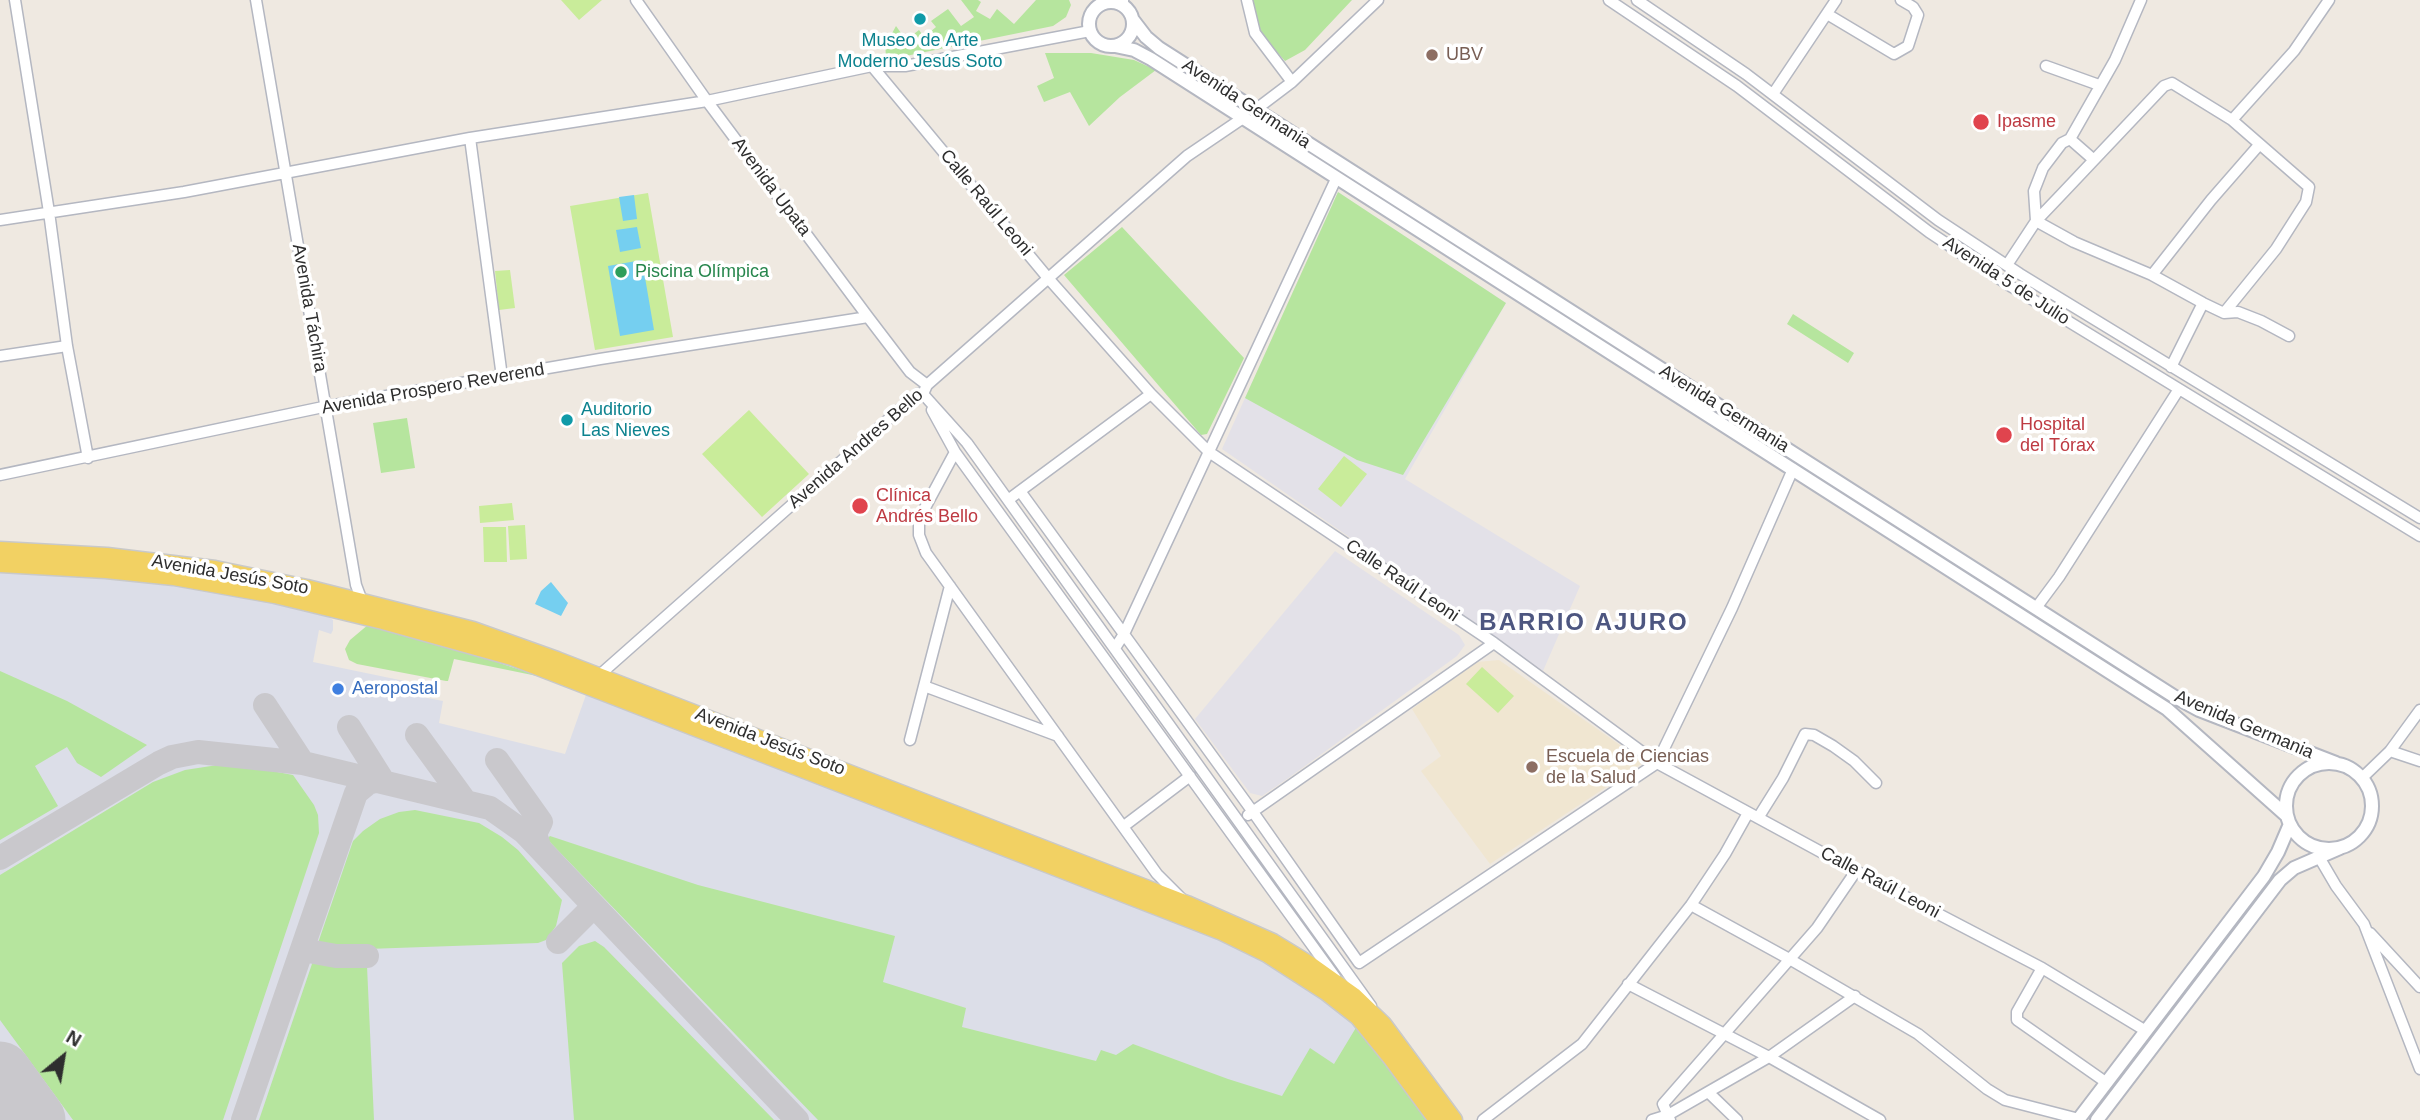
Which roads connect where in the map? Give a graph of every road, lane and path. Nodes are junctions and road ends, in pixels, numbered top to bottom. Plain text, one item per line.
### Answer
1 (15, 0) edge
2 (256, 0) edge
3 (636, 0) edge
4 (1084, 0) edge
5 (1247, 0) edge
6 (1378, 0) edge
7 (1609, 0) edge
8 (1836, 0) edge
9 (1901, 0) edge
10 (2141, 0) edge
11 (2329, 0) edge
12 (1640, 1) edge
13 (1120, 2) edge
14 (1828, 14) junction
15 (1133, 20) junction
16 (1090, 27) junction
17 (1115, 46) junction
18 (872, 66) junction
19 (2046, 66) dead end
20 (1292, 82) junction
21 (2099, 85) junction
22 (1773, 94) junction
23 (707, 101) junction
24 (1255, 110) junction
25 (1243, 118) junction
26 (2232, 120) junction
27 (470, 138) junction
28 (2070, 139) junction
29 (2259, 145) junction
30 (2094, 160) junction
31 (285, 171) junction
32 (1336, 179) junction
33 (49, 212) junction
34 (0, 220) edge
35 (2036, 221) junction
36 (2007, 265) junction
37 (2152, 275) junction
38 (1048, 278) junction
39 (2203, 303) junction
40 (2224, 313) junction
41 (868, 317) junction
42 (2289, 336) dead end
43 (67, 345) junction
44 (0, 356) edge
45 (2171, 367) junction
46 (502, 377) junction
47 (2179, 389) junction
48 (922, 391) junction
49 (1151, 394) junction
50 (325, 407) junction
51 (955, 452) junction
52 (1209, 452) junction
53 (88, 458) junction
54 (1793, 469) junction
55 (0, 475) edge
56 (1020, 491) junction
57 (1008, 500) junction
58 (2420, 518) edge
59 (2420, 536) edge
60 (0, 551) edge
61 (0, 564) edge
62 (950, 586) junction
63 (359, 608) junction
64 (2036, 608) junction
65 (1124, 634) junction
66 (1494, 642) junction
67 (1115, 648) junction
68 (593, 681) junction
69 (924, 686) junction
70 (2420, 710) edge
71 (1058, 736) junction
72 (910, 740) dead end
73 (2390, 751) junction
74 (2420, 761) edge
75 (1657, 763) junction
76 (2336, 764) junction
77 (1190, 776) junction
78 (2362, 778) junction
79 (1877, 783) dead end
80 (1253, 812) junction
81 (1748, 813) junction
82 (1758, 818) junction
83 (1238, 819) junction
84 (2289, 820) junction
85 (1124, 825) junction
86 (2340, 848) junction
87 (2319, 857) junction
88 (1856, 871) junction
89 (1187, 904) junction
90 (1691, 905) junction
91 (2364, 924) junction
92 (1791, 960) junction
93 (2042, 968) junction
94 (1628, 984) junction
95 (1341, 985) junction
96 (2420, 987) edge
97 (1855, 996) junction
98 (1358, 1017) junction
99 (1383, 1024) junction
100 (2146, 1031) junction
101 (1727, 1034) junction
102 (1769, 1056) junction
103 (2420, 1069) edge
104 (2107, 1083) junction
105 (1708, 1092) junction
106 (1669, 1117) edge
107 (2079, 1119) edge
108 (1437, 1120) edge
109 (1454, 1120) edge
110 (1483, 1120) edge
111 (1652, 1120) edge
112 (1737, 1120) edge
113 (1881, 1120) edge
114 (2097, 1120) edge

1 - 33 street
2 - 31 street, Avenida Táchira
3 - 23 street, Avenida Upata
4 - 16 street
5 - 20 street
6 - 20 street
7 - 47 street, Avenida 5 de Julio
8 - 14 street
9 - 14 street
10 - 21 street
11 - 26 street
12 - 22 street, Avenida 5 de Julio
13 - 15 street
13 - 16 street
14 - 22 street
15 - 17 street
15 - 24 street, Avenida Germania
16 - 17 street
16 - 18 street
17 - 25 street, Avenida Germania
18 - 23 street
18 - 38 street, Calle Raúl Leoni
19 - 21 street
20 - 24 street
21 - 28 street
22 - 36 street, Avenida 5 de Julio
23 - 27 street
23 - 41 street, Avenida Upata
24 - 64 street, Avenida Germania
25 - 32 street, Avenida Germania
25 - 38 street, Avenida Andres Bello
26 - 29 street
26 - 30 street
27 - 31 street
27 - 46 street
28 - 30 street
28 - 35 street
29 - 37 street
29 - 40 street
30 - 35 street
31 - 33 street
31 - 50 street, Avenida Táchira
32 - 52 street
32 - 54 street, Avenida Germania
33 - 34 street
33 - 43 street
35 - 36 street
35 - 37 street
36 - 45 street, Avenida 5 de Julio
37 - 39 street
38 - 48 street, Avenida Andres Bello
38 - 49 street, Calle Raúl Leoni
39 - 40 street
39 - 45 street
40 - 42 street
41 - 46 street, Avenida Prospero Reverend
41 - 48 street, Avenida Upata
43 - 44 street
43 - 53 street
45 - 58 street, Avenida 5 de Julio
46 - 50 street, Avenida Prospero Reverend
47 - 59 street, Avenida 5 de Julio
47 - 64 street
48 - 51 street
48 - 57 street
48 - 68 street, Avenida Andres Bello
49 - 52 street, Calle Raúl Leoni
49 - 56 street
50 - 53 street, Avenida Prospero Reverend
50 - 63 street, Avenida Táchira
51 - 62 street
51 - 77 street
52 - 65 street
52 - 66 street, Calle Raúl Leoni
53 - 55 street, Avenida Prospero Reverend
54 - 75 street
54 - 84 street, Avenida Germania
56 - 57 street
56 - 65 street
57 - 67 street
60 - 63 main road, Avenida Jesús Soto
61 - 63 main road, Avenida Jesús Soto
62 - 69 street
62 - 71 street
63 - 68 main road, Avenida Jesús Soto
64 - 76 street, Avenida Germania
65 - 67 street
65 - 80 street
66 - 75 street, Calle Raúl Leoni
66 - 80 street
67 - 83 street
68 - 89 main road, Avenida Jesús Soto
68 - 98 main road, Avenida Jesús Soto
69 - 71 street
69 - 72 street
70 - 73 street
71 - 85 street
73 - 74 street
73 - 78 street
75 - 80 street
75 - 81 street, Calle Raúl Leoni
76 - 78 street
76 - 84 street
77 - 85 street
77 - 95 street
78 - 86 street
79 - 82 street
80 - 83 street
81 - 82 street, Calle Raúl Leoni
81 - 90 street
82 - 88 street, Calle Raúl Leoni
83 - 99 street
84 - 86 street
84 - 100 street
85 - 89 street
86 - 87 street
87 - 91 street
87 - 114 street
88 - 92 street
88 - 93 street, Calle Raúl Leoni
89 - 95 main road, Avenida Jesús Soto
90 - 92 street
90 - 94 street
91 - 96 street
91 - 103 street
92 - 97 street
92 - 101 street
93 - 100 street, Calle Raúl Leoni
93 - 104 street
94 - 101 street
94 - 110 street
95 - 98 street
95 - 99 main road, Avenida Jesús Soto
97 - 102 street
97 - 107 street
98 - 108 main road, Avenida Jesús Soto
99 - 109 main road, Avenida Jesús Soto
100 - 104 street
101 - 102 street
101 - 106 street
102 - 105 street
102 - 113 street
104 - 107 street
105 - 106 street
105 - 112 street
106 - 111 street

